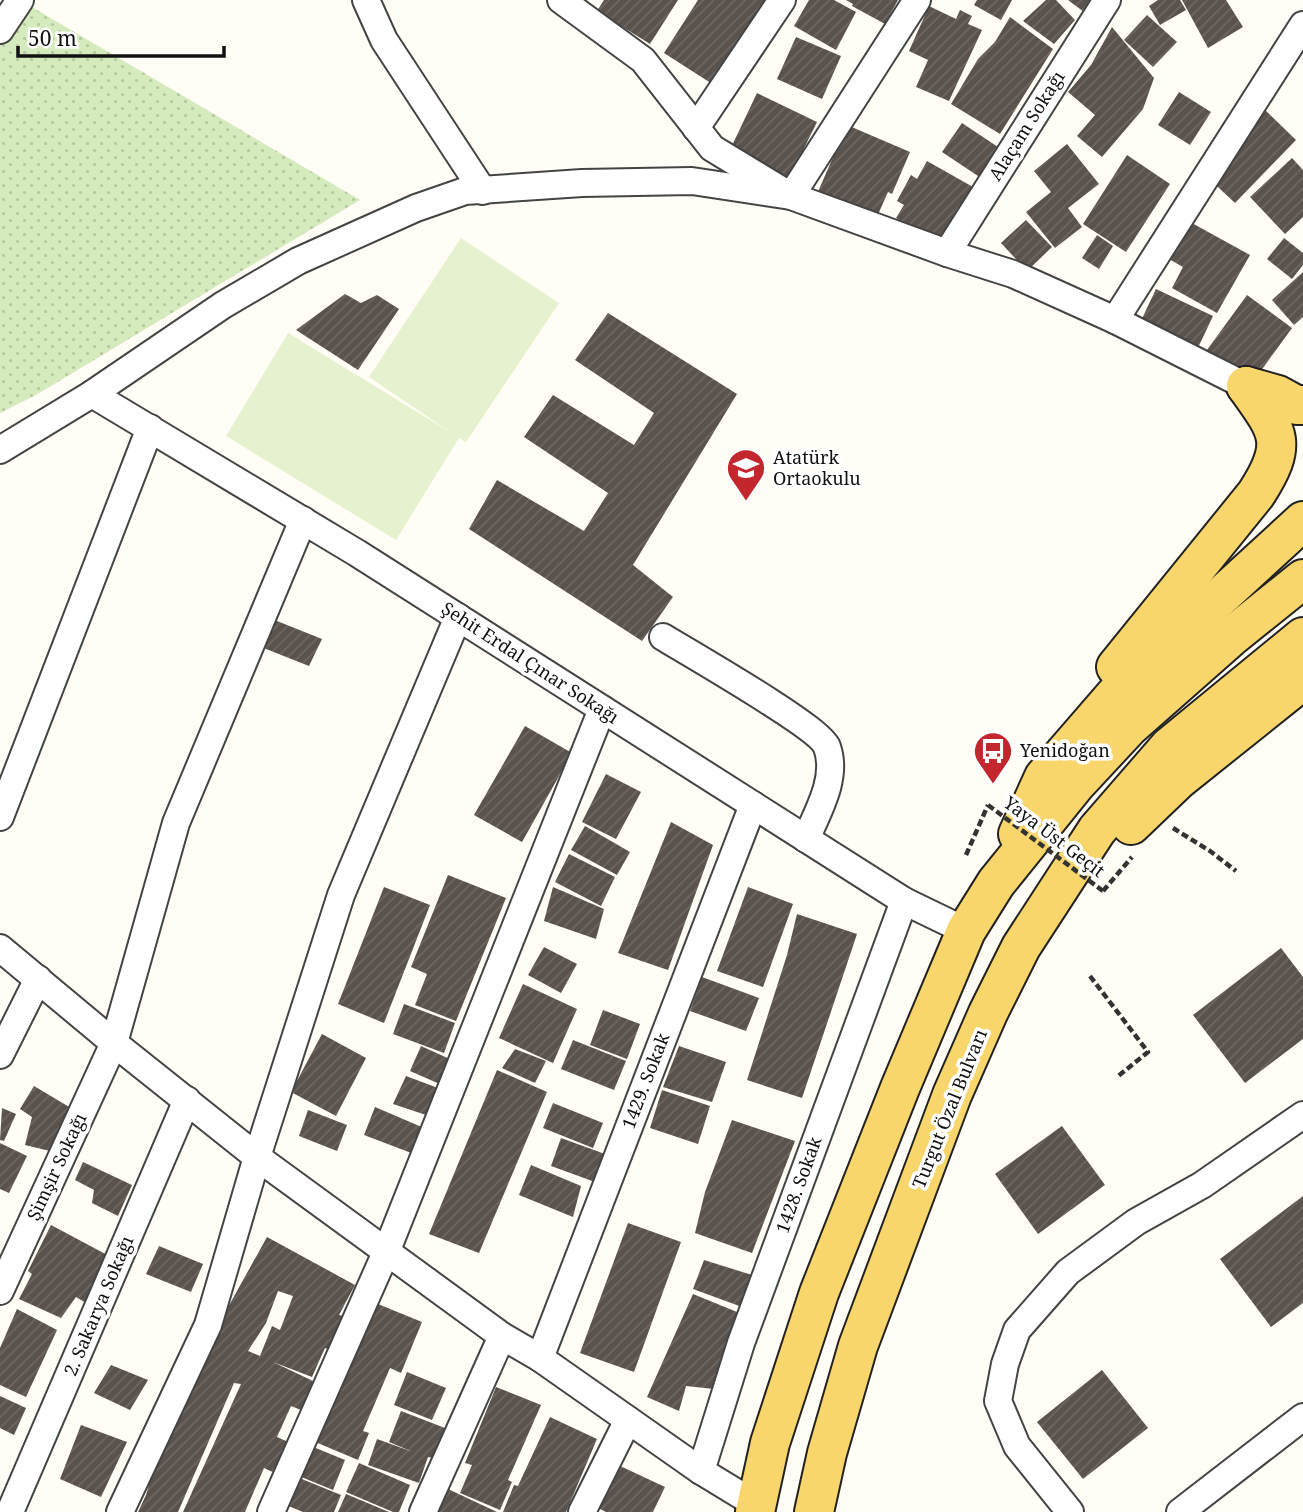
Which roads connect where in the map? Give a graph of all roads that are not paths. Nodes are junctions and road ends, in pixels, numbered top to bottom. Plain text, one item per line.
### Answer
1 (20, 0) edge
2 (366, 0) edge
3 (782, 0) edge
4 (917, 0) edge
5 (1107, 0) edge
6 (567, 2) edge
7 (1303, 25) edge
8 (0, 30) edge
9 (696, 128) junction
10 (483, 191) junction
11 (791, 197) junction
12 (947, 253) junction
13 (1115, 320) junction
14 (1246, 386) junction
15 (92, 394) junction
16 (1303, 405) edge
17 (150, 428) junction
18 (0, 450) edge
19 (303, 520) junction
20 (1302, 521) edge
21 (1303, 579) edge
22 (458, 617) junction
23 (663, 637) dead end
24 (1303, 637) edge
25 (1303, 680) edge
26 (602, 709) junction
27 (1044, 777) junction
28 (752, 805) junction
29 (0, 817) edge
30 (806, 839) junction
31 (996, 883) junction
32 (904, 901) junction
33 (966, 931) junction
34 (1021, 947) junction
35 (0, 948) edge
36 (38, 979) junction
37 (114, 1043) junction
38 (0, 1055) edge
39 (187, 1100) junction
40 (1303, 1115) edge
41 (257, 1157) junction
42 (387, 1250) junction
43 (0, 1291) edge
44 (502, 1336) junction
45 (540, 1357) junction
46 (1303, 1417) edge
47 (628, 1420) junction
48 (701, 1471) junction
49 (756, 1508) edge
50 (10, 1512) edge
51 (120, 1512) edge
52 (271, 1512) edge
53 (423, 1512) edge
54 (582, 1512) edge
55 (814, 1512) edge
56 (1070, 1512) edge
57 (1180, 1512) edge

1 - 8 street
2 - 10 street
3 - 9 street
4 - 11 street
5 - 12 street, Alaçam Sokağı
6 - 9 street
7 - 13 street
9 - 11 street
10 - 11 street
10 - 15 street
11 - 12 street
12 - 13 street
13 - 14 street
14 - 16 main road
14 - 27 main road
15 - 17 street, Şehit Erdal Çınar Sokağı
15 - 18 street
17 - 19 street, Şehit Erdal Çınar Sokağı
17 - 29 street
19 - 22 street, Şehit Erdal Çınar Sokağı
19 - 37 street, Şimşir Sokağı
20 - 27 main road
21 - 31 main road
22 - 26 street, Şehit Erdal Çınar Sokağı
22 - 41 street
23 - 30 street
24 - 34 main road, Turgut Özal Bulvarı
25 - 34 main road
26 - 28 street, Şehit Erdal Çınar Sokağı
26 - 42 street
27 - 31 main road
28 - 30 street, Şehit Erdal Çınar Sokağı
28 - 45 street, 1429. Sokak
30 - 32 street, Şehit Erdal Çınar Sokağı
31 - 33 main road
32 - 33 street, Şehit Erdal Çınar Sokağı
32 - 48 street, 1428. Sokak
33 - 49 main road
34 - 55 main road, Turgut Özal Bulvarı
35 - 36 street
36 - 37 street
36 - 38 street
37 - 39 street
37 - 43 street, Şimşir Sokağı
39 - 41 street
39 - 50 street, 2. Sakarya Sokağı
40 - 56 street
41 - 42 street
41 - 51 street
42 - 44 street
42 - 52 street
44 - 45 street
44 - 53 street
45 - 47 street
46 - 57 street
47 - 48 street
47 - 54 street
48 - 49 street

